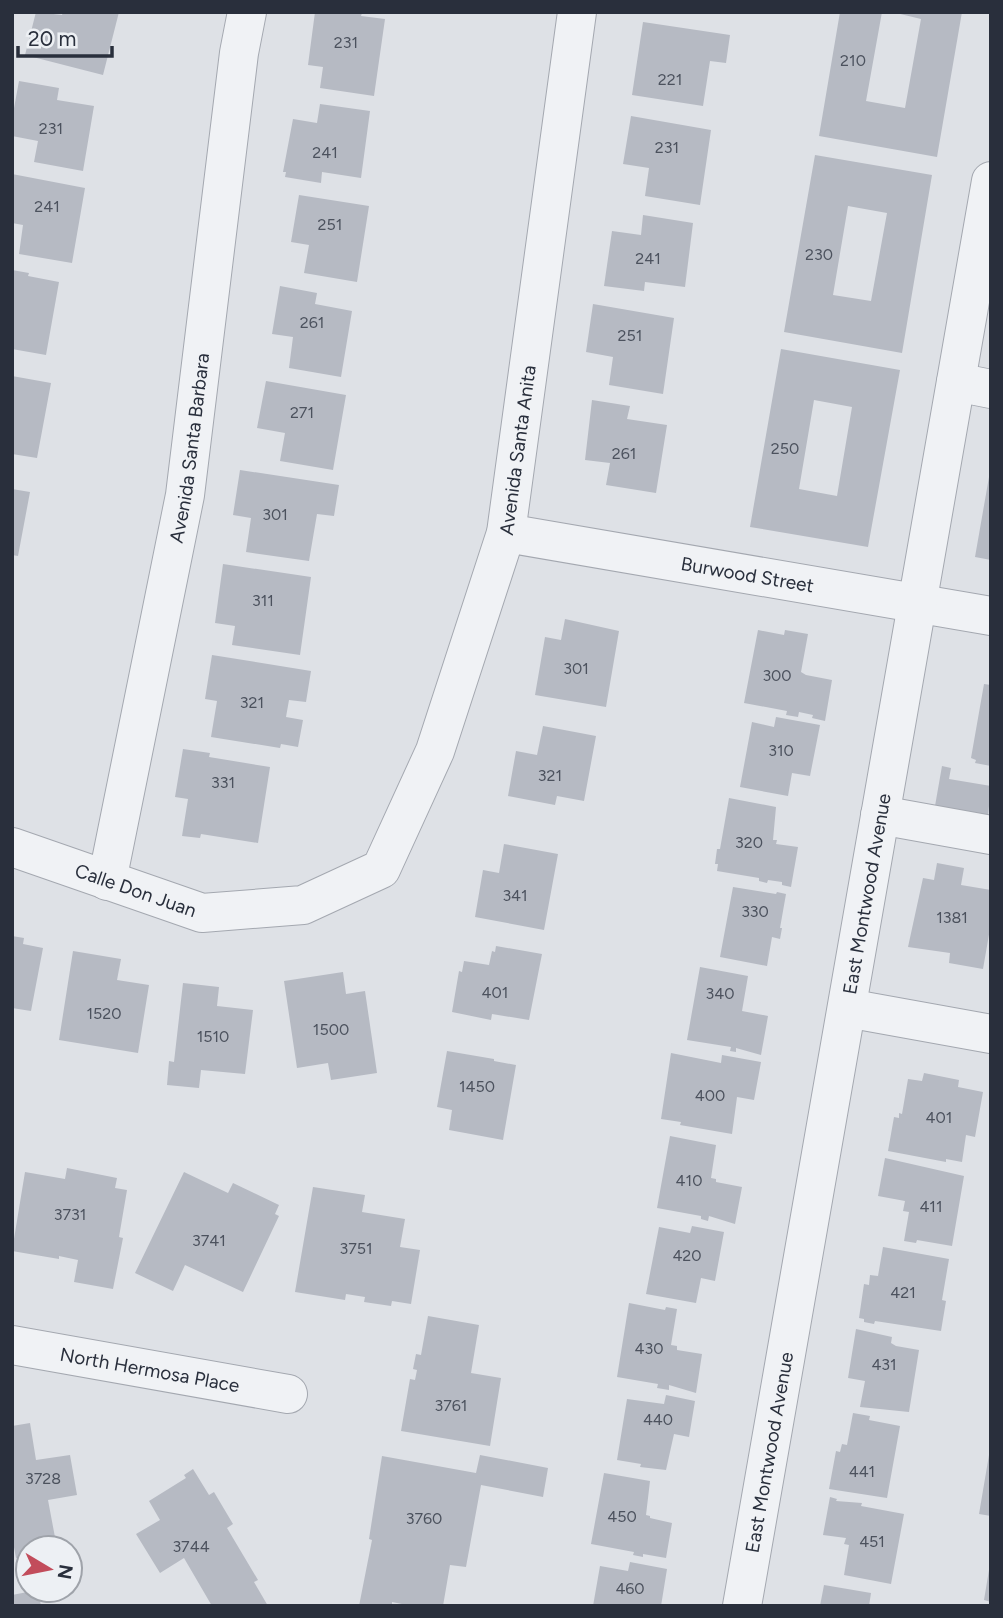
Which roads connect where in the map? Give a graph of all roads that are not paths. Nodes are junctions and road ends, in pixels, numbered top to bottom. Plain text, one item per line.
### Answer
1 (247, 12) edge
2 (577, 12) edge
3 (991, 181) edge
4 (973, 385) edge
5 (506, 533) junction
6 (917, 604) junction
7 (991, 616) edge
8 (880, 815) junction
9 (991, 835) edge
10 (12, 847) edge
11 (381, 869) joint
12 (107, 881) junction
13 (847, 1008) junction
14 (991, 1034) edge
15 (12, 1345) edge
16 (288, 1394) dead end
17 (742, 1606) edge

1 - 12 street, Avenida Santa Barbara
2 - 5 street, Avenida Santa Anita
3 - 4 street, East Montwood Avenue
4 - 6 street, East Montwood Avenue
5 - 6 street, Burwood Street
5 - 11 street, Avenida Santa Anita
6 - 7 street, Burwood Street
6 - 8 street, East Montwood Avenue
8 - 9 street
8 - 13 street, East Montwood Avenue
10 - 12 street, Calle Don Juan
11 - 12 street, Calle Don Juan
13 - 14 street
13 - 17 street, East Montwood Avenue
15 - 16 street, North Hermosa Place

